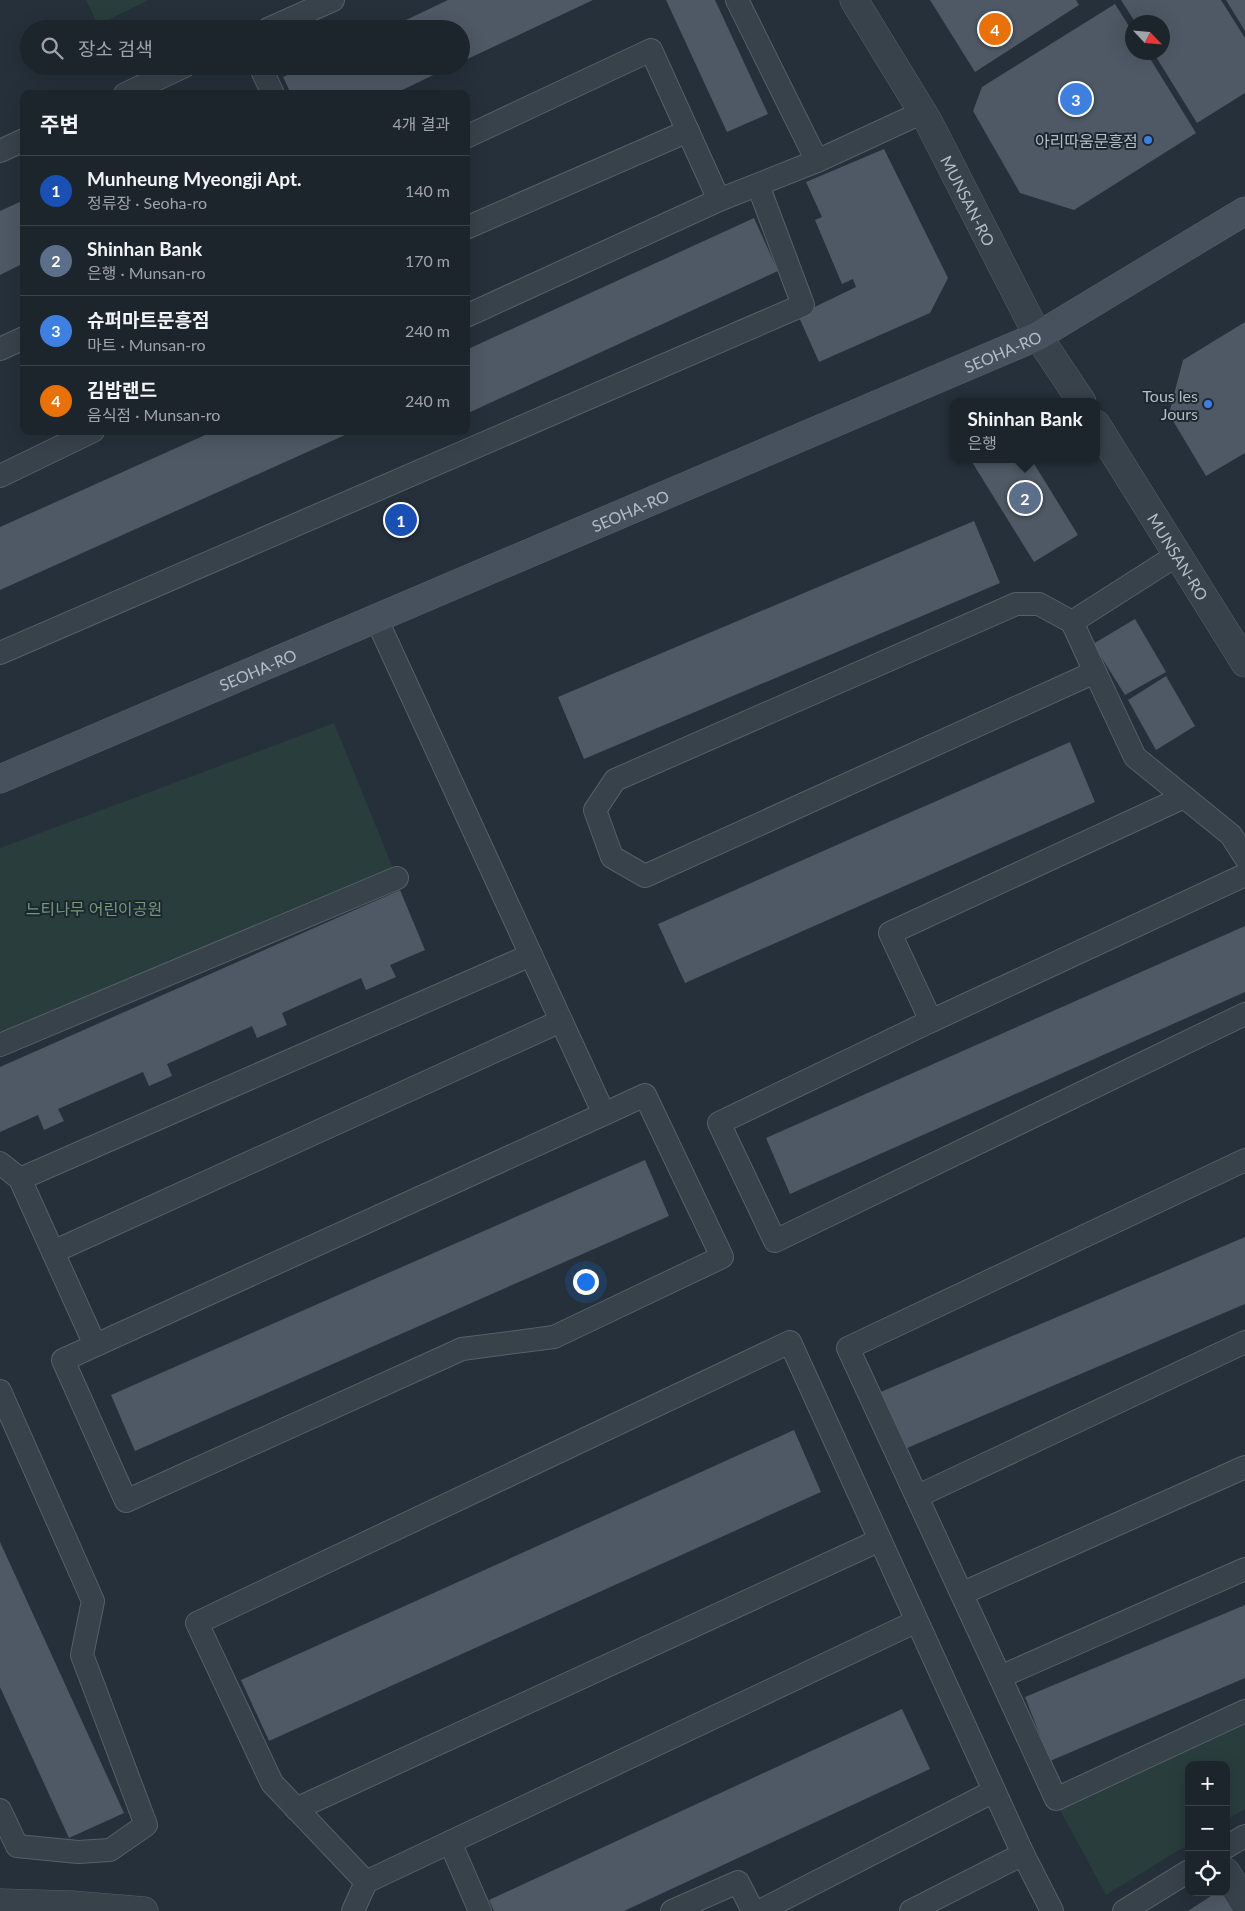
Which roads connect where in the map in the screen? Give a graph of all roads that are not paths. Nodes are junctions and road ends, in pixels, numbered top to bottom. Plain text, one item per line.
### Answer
1 (333, 0) edge
2 (737, 0) edge
3 (854, 0) edge
4 (288, 20) edge
5 (166, 75) edge
6 (264, 75) edge
7 (134, 90) edge
8 (271, 90) edge
9 (923, 112) junction
10 (688, 131) junction
11 (470, 135) edge
12 (20, 142) edge
13 (0, 151) edge
14 (817, 162) junction
15 (758, 184) junction
16 (719, 200) junction
17 (1245, 211) edge
18 (470, 226) edge
19 (470, 314) edge
20 (1038, 336) junction
21 (20, 340) edge
22 (0, 349) edge
23 (1079, 398) edge
24 (1100, 430) edge
25 (85, 435) edge
26 (0, 476) edge
27 (1177, 555) junction
28 (376, 618) junction
29 (1072, 622) junction
30 (0, 652) edge
31 (1245, 664) edge
32 (1095, 672) junction
33 (0, 779) edge
34 (1184, 797) junction
35 (1245, 857) edge
36 (1245, 876) edge
37 (397, 878) dead end
38 (531, 955) junction
39 (1245, 1014) edge
40 (561, 1021) junction
41 (931, 1021) junction
42 (0, 1045) edge
43 (604, 1114) junction
44 (1245, 1160) edge
45 (0, 1163) edge
46 (20, 1179) junction
47 (53, 1252) junction
48 (1245, 1342) edge
49 (95, 1345) junction
50 (0, 1391) edge
51 (1245, 1467) edge
52 (918, 1496) junction
53 (880, 1540) junction
54 (1245, 1568) edge
55 (963, 1593) junction
56 (917, 1621) junction
57 (1000, 1677) junction
58 (1245, 1711) edge
59 (994, 1791) junction
60 (296, 1809) junction
61 (0, 1810) edge
62 (1245, 1836) edge
63 (450, 1842) junction
64 (1230, 1845) edge
65 (1023, 1854) junction
66 (1185, 1873) edge
67 (1230, 1879) edge
68 (366, 1882) junction
69 (0, 1903) edge
70 (1245, 1904) edge
71 (144, 1911) edge
72 (353, 1911) edge
73 (480, 1911) edge
74 (672, 1911) edge
75 (753, 1911) edge
76 (760, 1911) edge
77 (911, 1911) edge
78 (1052, 1911) edge
79 (1124, 1911) edge

1 - 4 lane
2 - 14 lane
3 - 9 street, MUNSAN-RO
5 - 7 lane
6 - 8 lane
9 - 14 lane
9 - 20 street, MUNSAN-RO
10 - 11 lane
10 - 16 lane
10 - 18 lane
12 - 13 lane
14 - 15 lane
15 - 16 lane
15 - 30 lane
16 - 19 lane
17 - 20 main road, SEOHA-RO
20 - 23 street, MUNSAN-RO
20 - 28 main road, SEOHA-RO
21 - 22 lane
24 - 27 street, MUNSAN-RO
25 - 26 lane
27 - 29 lane
27 - 31 street, MUNSAN-RO
28 - 33 main road, SEOHA-RO
28 - 38 lane
29 - 32 lane
29 - 32 lane
32 - 34 lane
34 - 35 lane
34 - 41 lane
36 - 41 lane
37 - 42 lane
38 - 40 lane
38 - 46 lane
39 - 41 lane
40 - 43 lane
40 - 47 lane
43 - 49 lane
43 - 49 lane
44 - 52 lane
45 - 46 lane
46 - 47 lane
47 - 49 lane
48 - 52 lane
50 - 61 lane
51 - 55 lane
52 - 55 lane
53 - 56 lane
53 - 60 lane
53 - 60 lane
54 - 57 lane
55 - 57 lane
56 - 59 lane
56 - 63 lane
57 - 58 lane
59 - 65 lane
59 - 76 lane
60 - 68 lane
62 - 64 lane
63 - 68 lane
63 - 73 lane
65 - 77 lane
65 - 78 lane
66 - 79 lane
67 - 70 street
68 - 72 lane
69 - 71 street
74 - 75 lane

